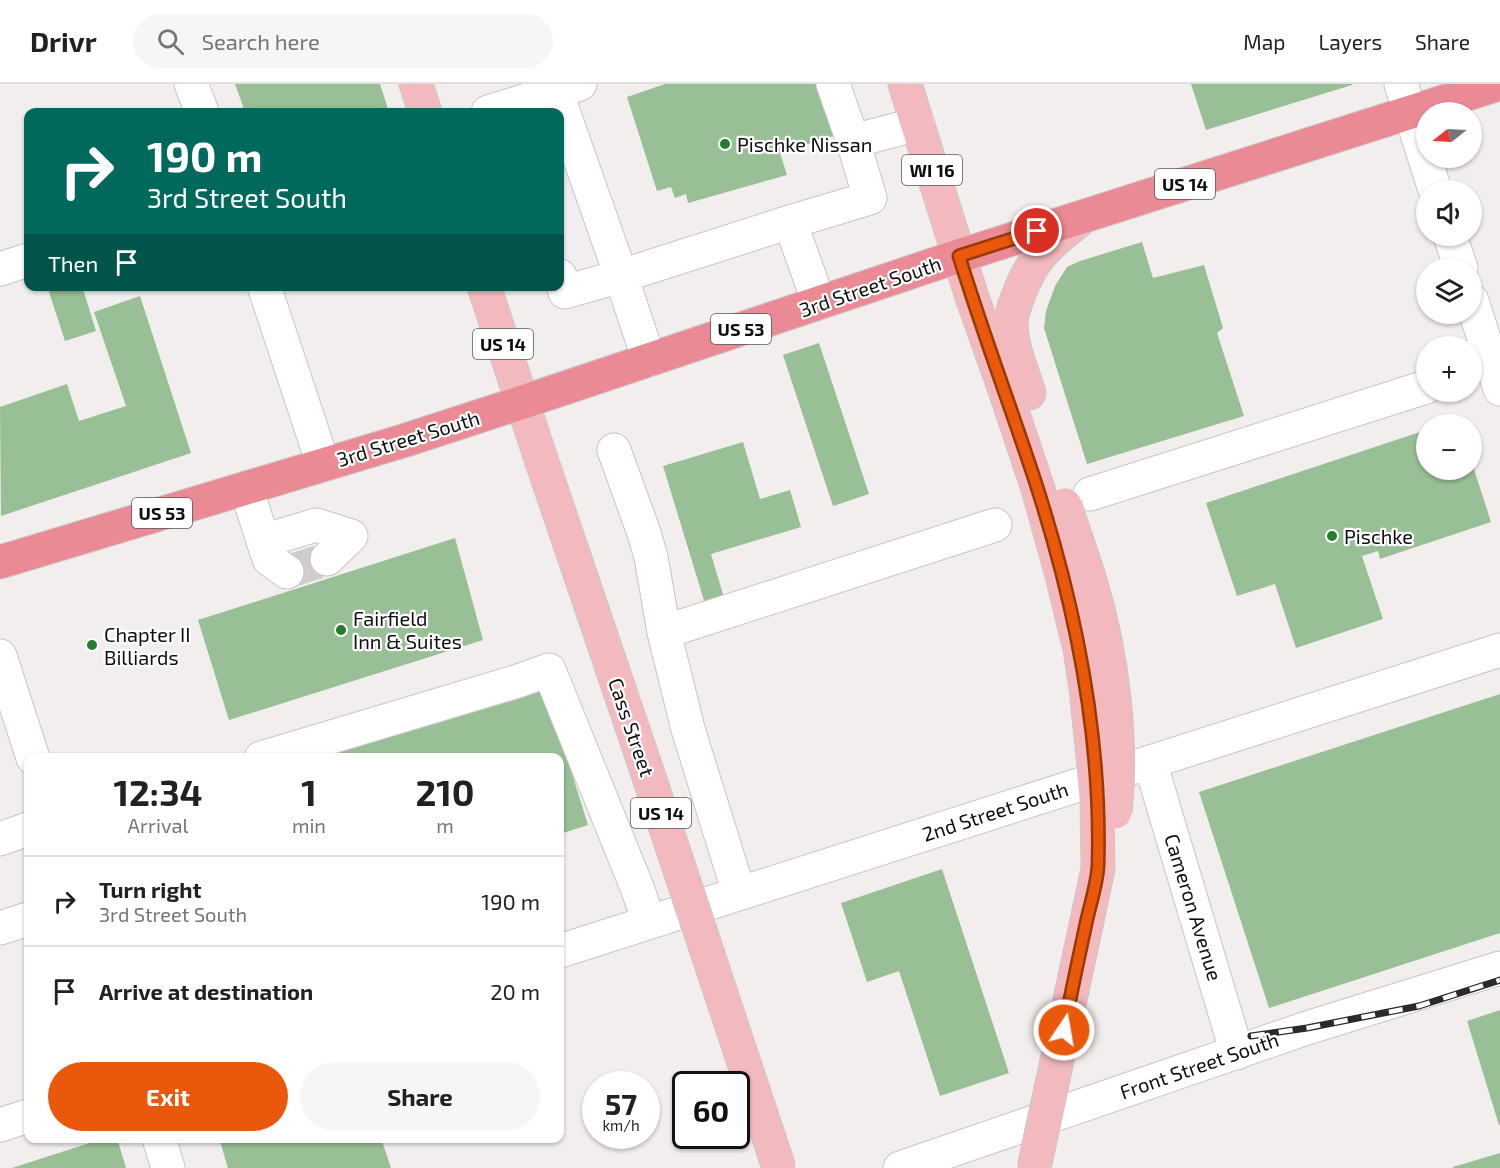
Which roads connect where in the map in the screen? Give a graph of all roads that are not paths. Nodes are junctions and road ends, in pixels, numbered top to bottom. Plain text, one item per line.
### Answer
1 (191, 84) edge
2 (416, 84) edge
3 (833, 84) edge
4 (905, 84) edge
5 (1499, 84) edge
6 (568, 88) edge
7 (1406, 98) edge
8 (498, 101) edge
9 (200, 108) edge
10 (424, 108) edge
11 (918, 124) junction
12 (853, 141) junction
13 (566, 143) edge
14 (1433, 180) edge
15 (1083, 217) junction
16 (790, 222) junction
17 (959, 256) junction
18 (24, 261) edge
19 (0, 269) edge
20 (621, 276) junction
21 (564, 289) edge
22 (266, 291) edge
23 (486, 291) edge
24 (819, 303) junction
25 (1478, 324) edge
26 (650, 360) junction
27 (1491, 373) edge
28 (1416, 390) edge
29 (1018, 396) junction
30 (523, 402) junction
31 (614, 450) dead end
32 (323, 465) junction
33 (246, 488) junction
34 (1090, 494) dead end
35 (995, 525) dead end
36 (263, 541) junction
37 (327, 559) tunnel mouth
38 (0, 562) edge
39 (287, 572) dead end
40 (664, 632) junction
41 (1500, 650) edge
42 (0, 656) edge
43 (31, 753) edge
44 (278, 753) edge
45 (1150, 762) junction
46 (24, 830) edge
47 (0, 839) edge
48 (739, 893) junction
49 (697, 907) junction
50 (24, 920) edge
51 (649, 922) junction
52 (0, 928) edge
53 (564, 950) edge
54 (1500, 968) edge
55 (1237, 1053) junction
56 (24, 1117) edge
57 (0, 1125) edge
58 (160, 1143) edge
59 (168, 1168) edge
60 (778, 1168) edge
61 (783, 1168) edge
62 (900, 1168) edge
63 (1034, 1168) edge

1 - 9 street
2 - 10 main road
3 - 12 street
4 - 11 main road, WI 16
5 - 7 highway, 3rd Street South / US 14
6 - 8 street
6 - 13 street
7 - 14 street
7 - 15 highway, 3rd Street South / US 14
11 - 12 street
11 - 17 main road, WI 16
12 - 16 street
13 - 20 street
15 - 17 highway, 3rd Street South / US 14
15 - 29 main road
16 - 20 street
16 - 24 street
17 - 24 highway, 3rd Street South / US 53
17 - 29 main road
18 - 19 street
20 - 21 street
20 - 26 street
22 - 32 street
23 - 30 main road, Cass Street / US 14
24 - 26 highway, 3rd Street South / US 53
25 - 27 street
26 - 30 highway, 3rd Street South / US 53
28 - 34 street
29 - 63 main road, bridge
30 - 32 highway, 3rd Street South / US 53
30 - 60 main road, Cass Street / US 14, bridge
31 - 40 street
32 - 33 highway, 3rd Street South / US 53
33 - 36 street
33 - 38 highway, 3rd Street South / US 53
35 - 40 street
36 - 37 street
36 - 39 street
40 - 48 street
41 - 45 street, 2nd Street South
42 - 43 street
44 - 51 street
45 - 48 street, 2nd Street South
45 - 55 street, Cameron Avenue
46 - 47 street
48 - 49 street, 2nd Street South
49 - 51 street, 2nd Street South
49 - 61 street
50 - 52 street
51 - 53 street, 2nd Street South
54 - 55 street, Front Street South
55 - 62 street, Front Street South
56 - 57 street
58 - 59 street

